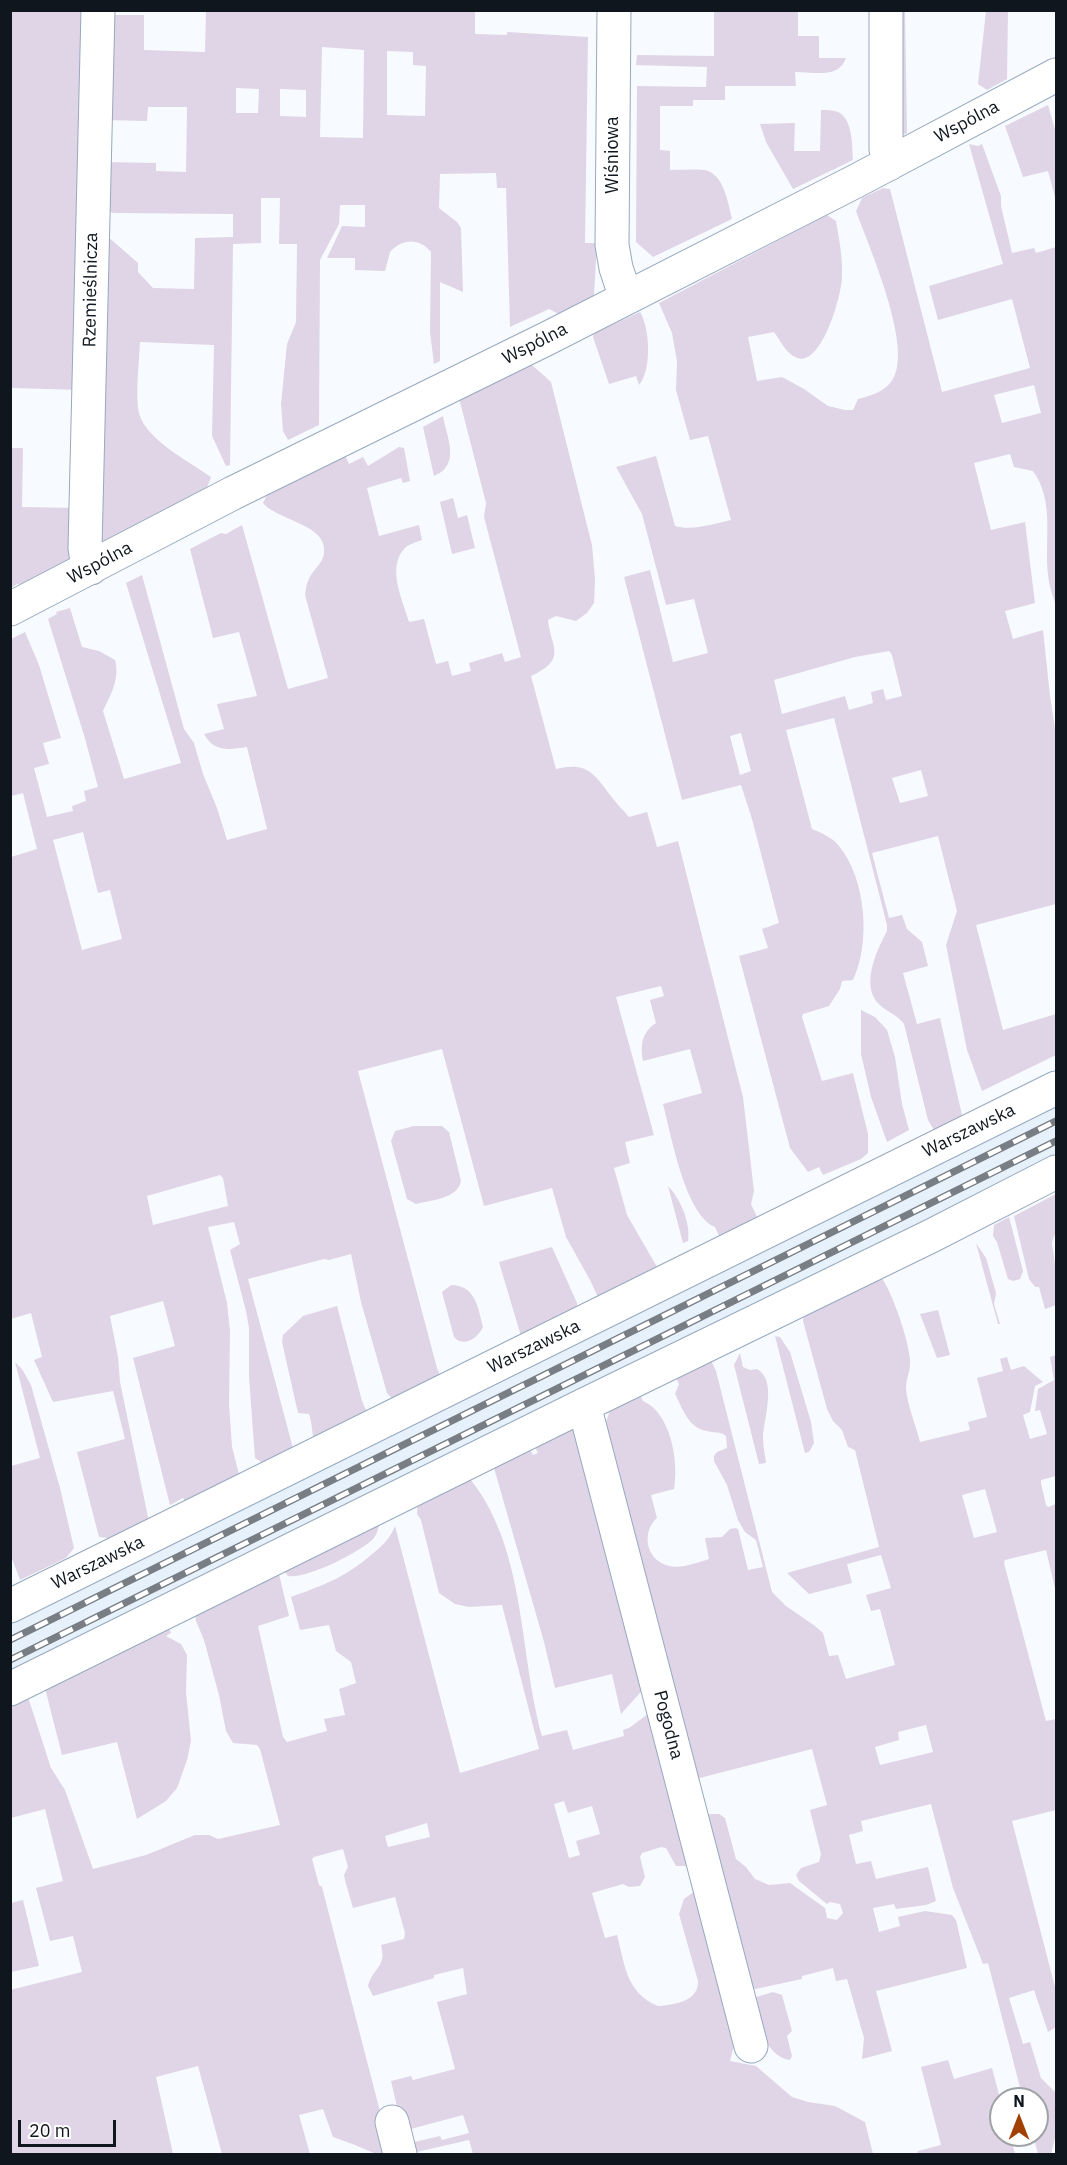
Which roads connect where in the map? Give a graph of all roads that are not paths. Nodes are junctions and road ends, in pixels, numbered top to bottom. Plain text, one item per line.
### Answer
1 (98, 10) edge
2 (614, 10) edge
3 (886, 10) edge
4 (1056, 75) edge
5 (889, 164) junction
6 (626, 298) junction
7 (91, 568) junction
8 (10, 609) edge
9 (1056, 1088) edge
10 (1056, 1172) edge
11 (584, 1405) junction
12 (10, 1606) edge
13 (10, 1689) edge
14 (751, 2046) dead end
15 (392, 2122) dead end
16 (400, 2154) edge

1 - 7 street, Rzemieślnicza
2 - 6 street, Wiśniowa
3 - 5 street
4 - 5 street, Wspólna
5 - 6 street, Wspólna
6 - 7 street, Wspólna
7 - 8 street, Wspólna
9 - 12 street, Warszawska
10 - 11 street
11 - 13 street
11 - 14 street, Pogodna
15 - 16 street

